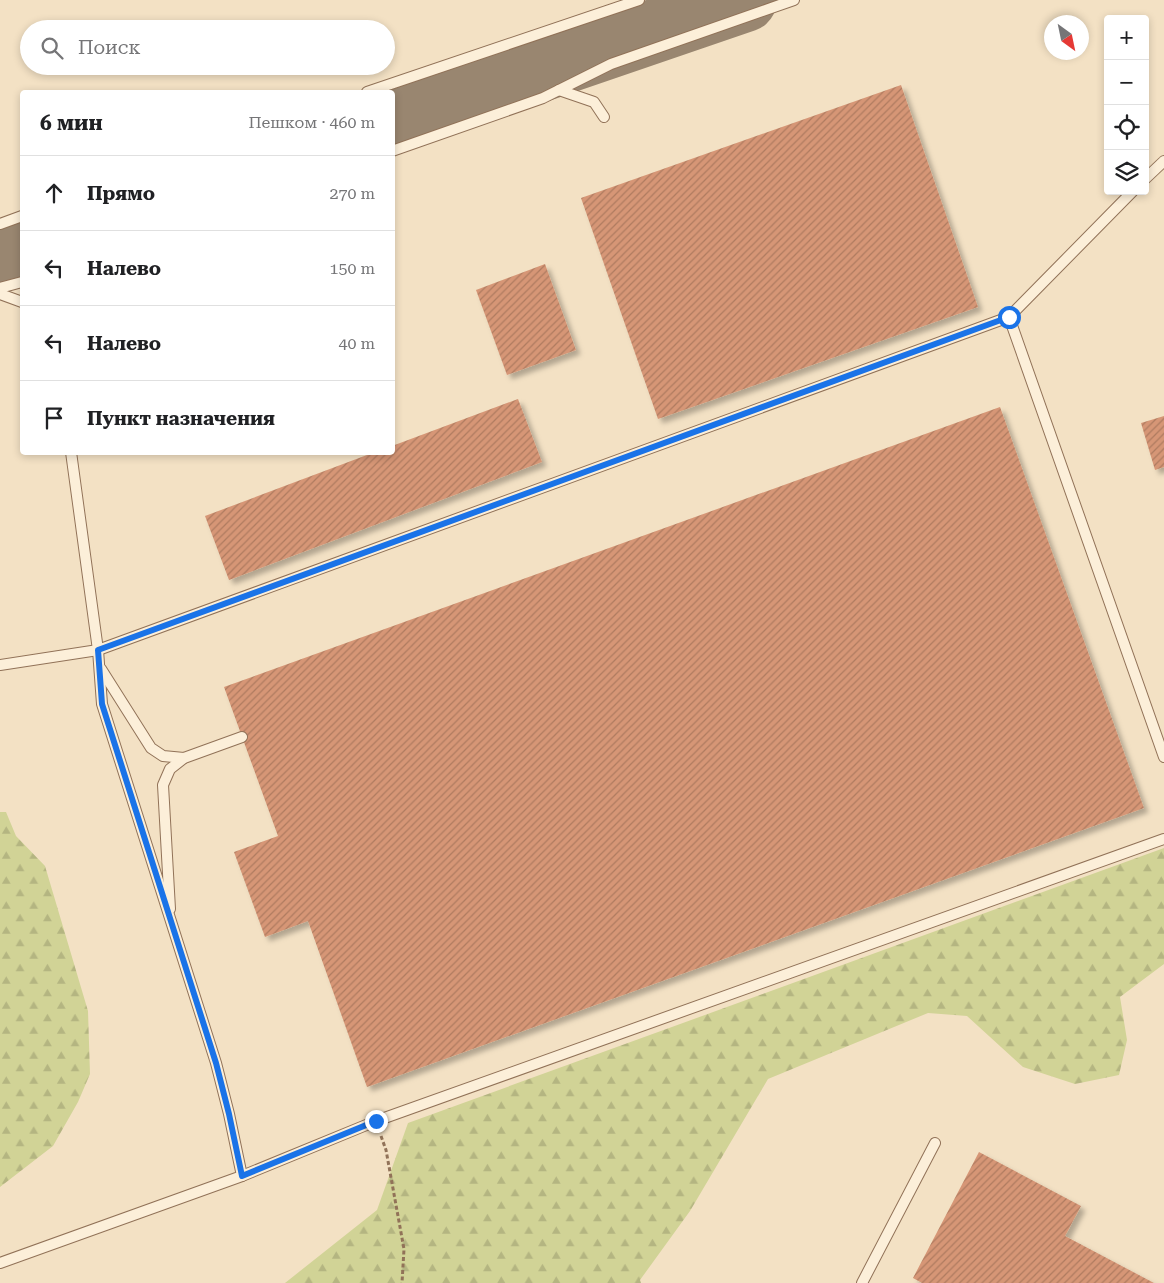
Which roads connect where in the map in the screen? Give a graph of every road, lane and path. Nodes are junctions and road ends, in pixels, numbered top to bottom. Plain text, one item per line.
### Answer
1 (639, 0) edge
2 (794, 0) edge
3 (373, 90) edge
4 (559, 90) junction
5 (604, 116) dead end
6 (395, 150) edge
7 (1164, 160) edge
8 (1149, 175) edge
9 (1129, 195) edge
10 (20, 217) edge
11 (0, 224) edge
12 (20, 283) edge
13 (0, 288) edge
14 (0, 294) edge
15 (20, 301) edge
16 (1009, 317) junction
17 (71, 455) edge
18 (98, 650) junction
19 (0, 665) edge
20 (99, 666) junction
21 (242, 737) dead end
22 (1164, 757) edge
23 (184, 758) junction
24 (1164, 839) edge
25 (171, 925) junction
26 (376, 1121) junction
27 (935, 1143) dead end
28 (242, 1176) junction
29 (0, 1264) edge
30 (402, 1283) edge
31 (862, 1283) edge

1 - 3 lane
2 - 4 lane
4 - 5 lane
4 - 6 lane
7 - 8 lane
9 - 16 lane
10 - 11 lane
12 - 13 lane
14 - 15 lane
16 - 18 lane
16 - 22 lane
17 - 18 lane
18 - 19 lane
18 - 20 lane
20 - 23 lane
20 - 25 lane
21 - 23 lane
23 - 25 lane
24 - 26 lane
25 - 28 lane
26 - 28 lane
26 - 30 path
27 - 31 lane
28 - 29 lane

